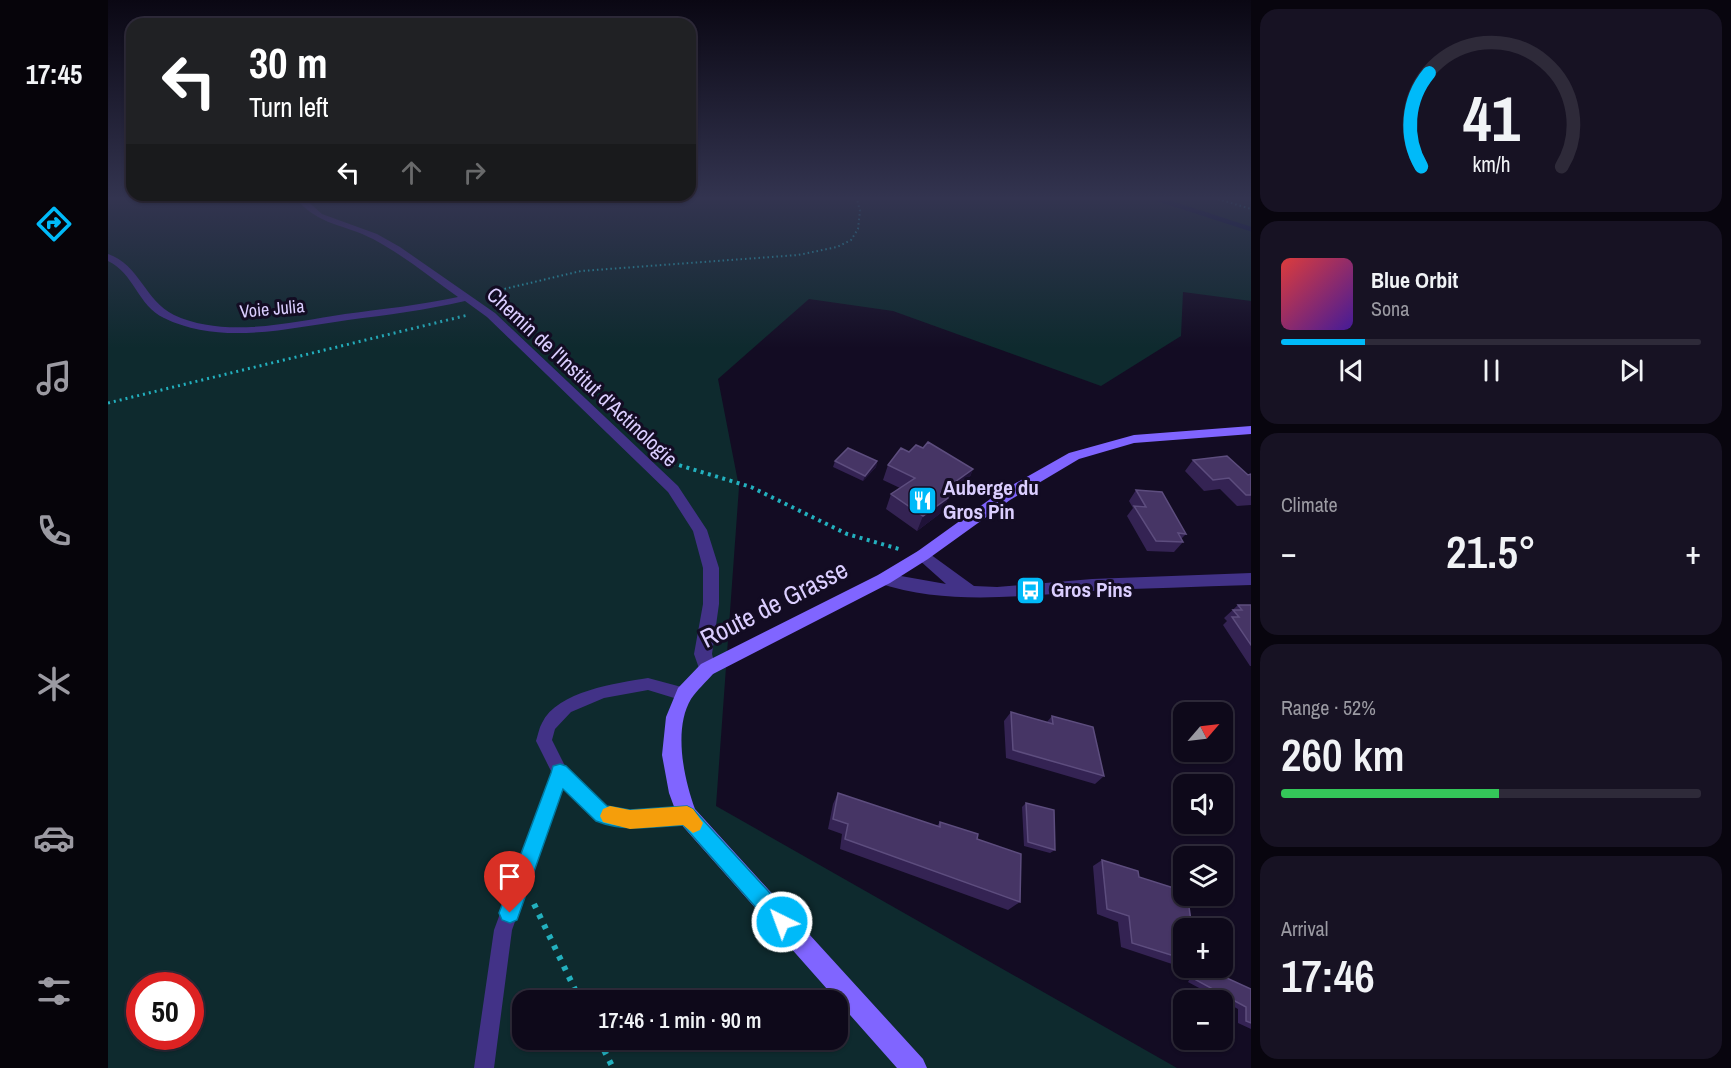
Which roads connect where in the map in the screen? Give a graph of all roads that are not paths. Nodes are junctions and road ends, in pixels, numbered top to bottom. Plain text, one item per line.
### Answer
1 (397, 249) edge
2 (108, 257) edge
3 (466, 298) junction
4 (1251, 430) edge
5 (923, 555) junction
6 (884, 579) junction
7 (1251, 579) edge
8 (973, 593) junction
9 (707, 669) junction
10 (684, 694) junction
11 (560, 773) junction
12 (687, 816) junction
13 (484, 1068) edge
14 (915, 1068) edge

1 - 3 street, Chemin de l'Institut d'Actinologie
2 - 3 street, Voie Julia
3 - 9 street, Chemin de l'Institut d'Actinologie
4 - 5 main road, Route de Grasse
5 - 6 main road, Route de Grasse
5 - 8 street
6 - 8 street
6 - 9 main road, Route de Grasse
7 - 8 street
9 - 10 main road, Route de Grasse
10 - 11 lane
10 - 12 main road, Route de Grasse
11 - 12 lane
11 - 13 lane
12 - 14 main road, Route de Grasse

